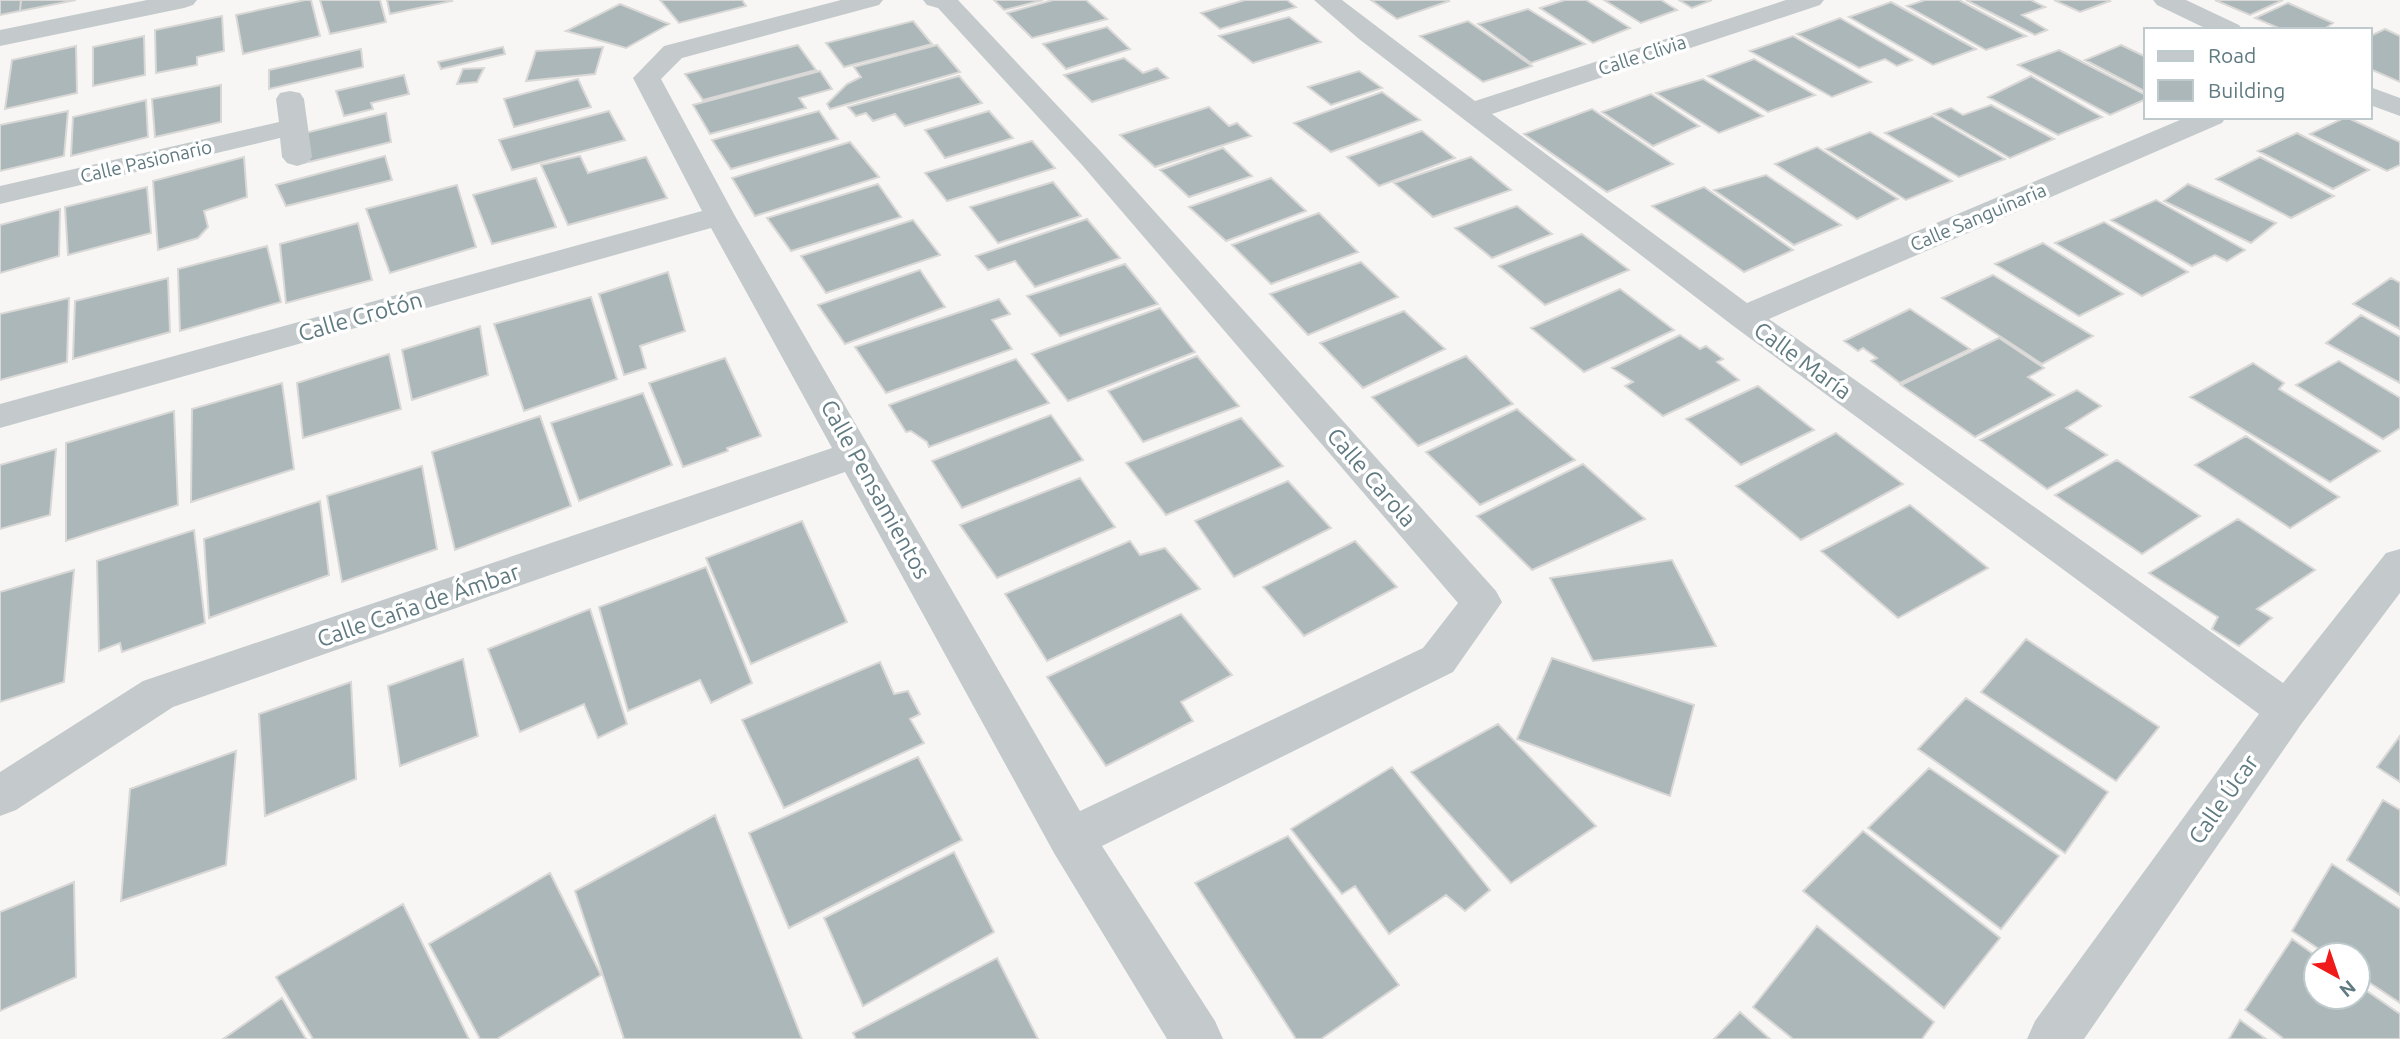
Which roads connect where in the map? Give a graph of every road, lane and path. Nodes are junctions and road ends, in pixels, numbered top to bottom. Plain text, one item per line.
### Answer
1 (184, 0) edge
2 (870, 0) edge
3 (936, 0) edge
4 (1327, 0) edge
5 (1811, 0) edge
6 (2166, 0) edge
7 (2226, 28) edge
8 (0, 38) edge
9 (2372, 96) edge
10 (2400, 108) edge
11 (1473, 111) junction
12 (2207, 119) edge
13 (297, 157) dead end
14 (0, 195) edge
15 (720, 216) junction
16 (1744, 317) junction
17 (0, 416) edge
18 (856, 454) junction
19 (2400, 564) edge
20 (2287, 710) junction
21 (0, 796) edge
22 (1071, 838) junction
23 (1197, 1039) edge
24 (2053, 1039) edge

1 - 8 street
2 - 15 street, Calle Pensamientos
3 - 22 street, Calle Carola
4 - 11 street, Calle María
5 - 11 street, Calle Clivia
6 - 7 street
9 - 10 street
11 - 16 street, Calle María
12 - 16 street, Calle Sanguinaria
13 - 14 street, Calle Pasionario
15 - 17 street, Calle Crotón
15 - 18 street, Calle Pensamientos
16 - 20 street, Calle María
18 - 21 street, Calle Caña de Ámbar
18 - 22 street, Calle Pensamientos
19 - 20 street, Calle Úcar
20 - 24 street, Calle Úcar
22 - 23 street, Calle Pensamientos

